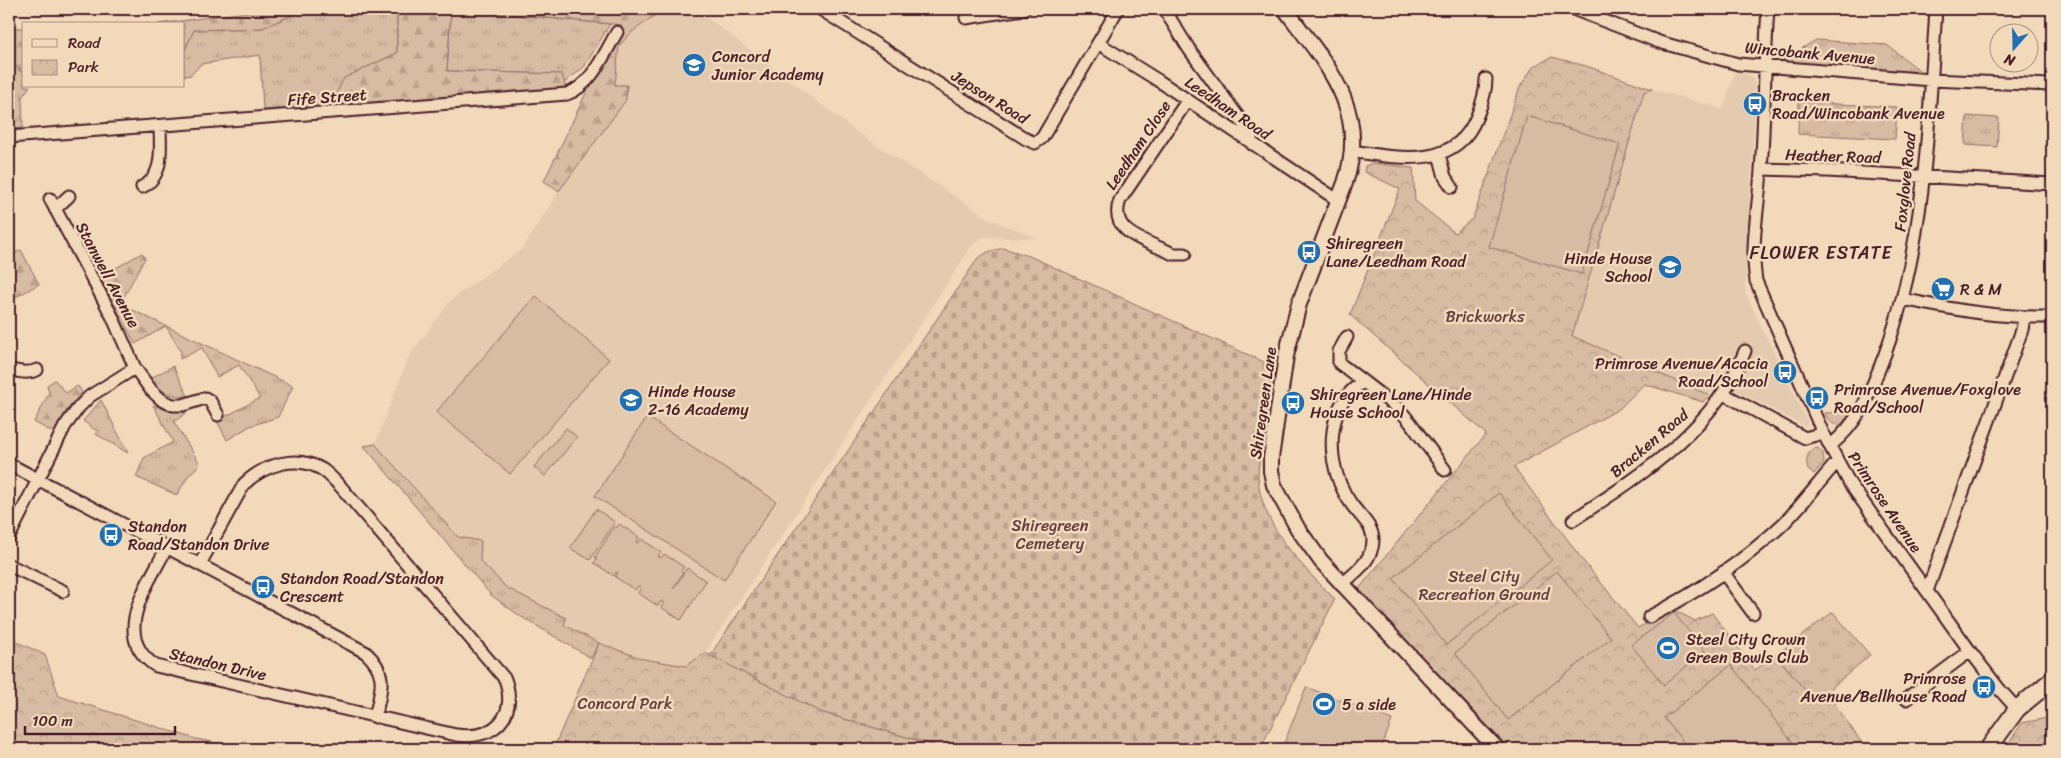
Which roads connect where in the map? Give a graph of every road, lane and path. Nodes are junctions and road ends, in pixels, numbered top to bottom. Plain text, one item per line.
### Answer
1 (820, 9) edge
2 (1024, 9) edge
3 (1118, 9) edge
4 (1164, 9) edge
5 (1286, 9) edge
6 (1573, 9) edge
7 (1768, 9) edge
8 (1936, 9) edge
9 (966, 18) dead end
10 (617, 32) dead end
11 (1098, 44) junction
12 (1764, 68) junction
13 (1486, 79) dead end
14 (1931, 80) junction
15 (2052, 86) edge
16 (1188, 101) junction
17 (160, 126) junction
18 (9, 137) edge
19 (1252, 144) junction
20 (1352, 152) junction
21 (1439, 154) junction
22 (1761, 169) junction
23 (1923, 176) junction
24 (2052, 184) edge
25 (142, 187) dead end
26 (1452, 187) dead end
27 (69, 196) dead end
28 (1339, 201) junction
29 (1185, 254) dead end
30 (1903, 299) junction
31 (2024, 317) junction
32 (2052, 317) edge
33 (1347, 337) dead end
34 (1746, 352) dead end
35 (135, 368) junction
36 (9, 369) edge
37 (37, 370) dead end
38 (1363, 383) junction
39 (1724, 394) junction
40 (218, 415) dead end
41 (1824, 433) junction
42 (1830, 446) junction
43 (1838, 462) junction
44 (9, 464) edge
45 (1446, 470) dead end
46 (39, 480) junction
47 (1573, 520) dead end
48 (9, 537) edge
49 (167, 547) junction
50 (200, 564) junction
51 (9, 565) edge
52 (1723, 572) junction
53 (1341, 585) junction
54 (63, 591) dead end
55 (1927, 591) junction
56 (1753, 613) dead end
57 (1649, 616) dead end
58 (1970, 651) junction
59 (2052, 680) edge
60 (1906, 699) dead end
61 (2017, 709) junction
62 (375, 717) junction
63 (1497, 749) edge
64 (1988, 749) edge

1 - 11 street, Jepson Road
2 - 9 street
3 - 11 street, Jepson Road
4 - 19 street
5 - 20 street, Shiregreen Lane
6 - 12 street, Wincobank Avenue
7 - 12 street, Primrose Avenue
8 - 14 street, Foxglove Road
10 - 17 street, Fife Street
11 - 16 street, Leedham Road
12 - 14 street, Wincobank Avenue
12 - 22 street, Primrose Avenue
13 - 21 street
14 - 15 street, Wincobank Avenue
14 - 23 street, Foxglove Road
16 - 19 street, Leedham Road
16 - 29 street, Leedham Close
17 - 18 street, Fife Street
17 - 25 street
19 - 28 street, Leedham Road
20 - 21 street
20 - 28 street, Shiregreen Lane
21 - 26 street
22 - 23 street, Heather Road
22 - 41 street, Primrose Avenue
23 - 24 street, Heather Road
23 - 30 street, Foxglove Road
27 - 35 street, Stanwell Avenue
28 - 53 street, Shiregreen Lane
30 - 31 street
30 - 42 street, Foxglove Road
31 - 32 street
31 - 55 street
33 - 38 street
34 - 39 street, Bracken Road
35 - 40 street, Stanwell Avenue
35 - 46 street
36 - 37 street
38 - 45 street
38 - 53 street
39 - 41 street
39 - 47 street, Bracken Road
41 - 42 street, Primrose Avenue
42 - 43 street, Primrose Avenue
43 - 52 street
43 - 55 street, Primrose Avenue
44 - 46 street
46 - 48 street
46 - 49 street
49 - 50 street
49 - 62 street, Standon Drive
50 - 62 street
50 - 62 street
51 - 54 street
52 - 56 street
52 - 57 street
53 - 63 street, Shiregreen Lane
55 - 58 street, Primrose Avenue
58 - 60 street
58 - 61 street, Primrose Avenue
59 - 61 main road
61 - 64 main road

